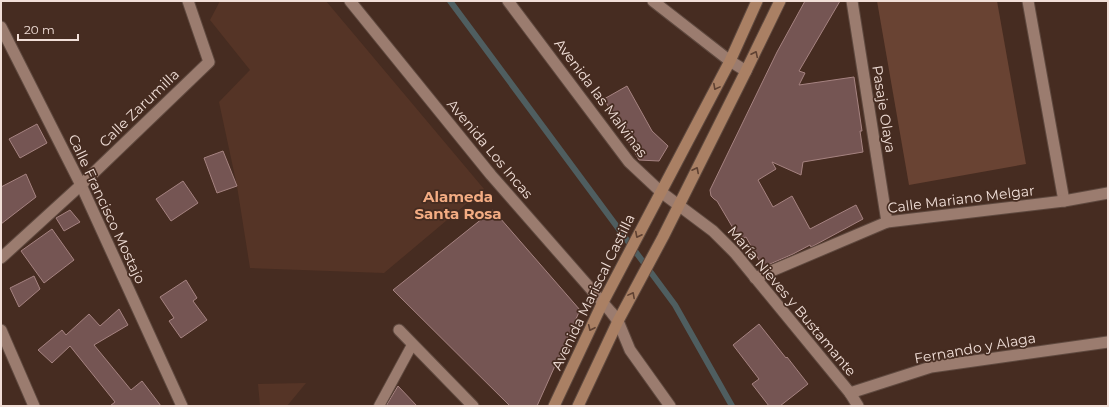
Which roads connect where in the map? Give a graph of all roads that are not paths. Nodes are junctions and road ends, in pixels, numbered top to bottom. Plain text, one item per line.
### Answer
1 (350, 1) edge
2 (508, 1) edge
3 (653, 1) edge
4 (757, 1) edge
5 (780, 1) edge
6 (852, 1) edge
7 (1028, 1) edge
8 (189, 2) edge
9 (1, 27) edge
10 (730, 61) junction
11 (746, 71) junction
12 (80, 185) junction
13 (661, 192) junction
14 (1108, 193) edge
15 (1064, 201) junction
16 (678, 204) junction
17 (887, 222) junction
18 (1, 258) edge
19 (755, 278) junction
20 (606, 308) junction
21 (618, 321) junction
22 (1, 330) edge
23 (399, 330) dead end
24 (1108, 342) edge
25 (412, 345) junction
26 (850, 393) junction
27 (34, 406) edge
28 (182, 406) edge
29 (379, 406) edge
30 (473, 406) edge
31 (554, 406) edge
32 (578, 406) edge
33 (670, 406) edge
34 (858, 406) edge

1 - 20 street, Avenida Los Incas
2 - 13 street, Avenida las Malvinas
3 - 10 street
4 - 10 main road, Avenida Mariscal Castilla
11 -> 5 main road
6 - 17 street, Pasaje Olaya
7 - 15 street
8 - 12 street, Calle Zarumilla
9 - 12 street, Calle Francisco Mostajo
10 - 11 street
10 -> 13 main road, Avenida Mariscal Castilla
16 -> 11 main road
12 - 18 street, Calle Zarumilla
12 - 28 street, Calle Francisco Mostajo
13 - 16 street, Avenida las Malvinas
13 -> 20 main road, Avenida Mariscal Castilla
14 - 15 street, Calle Mariano Melgar
15 - 17 street, Calle Mariano Melgar
16 - 19 street, María Nieves y Bustamante
21 -> 16 main road
17 - 19 street, Calle Mariano Melgar
19 - 26 street, María Nieves y Bustamante
20 - 21 street, Avenida Los Incas
20 -> 31 main road, Avenida Mariscal Castilla
21 - 32 main road
21 - 33 street, Avenida Los Incas
22 - 27 street
23 - 25 street
24 - 26 street, Fernando y Alaga
25 - 29 lane
25 - 30 street
26 - 34 street, María Nieves y Bustamante

